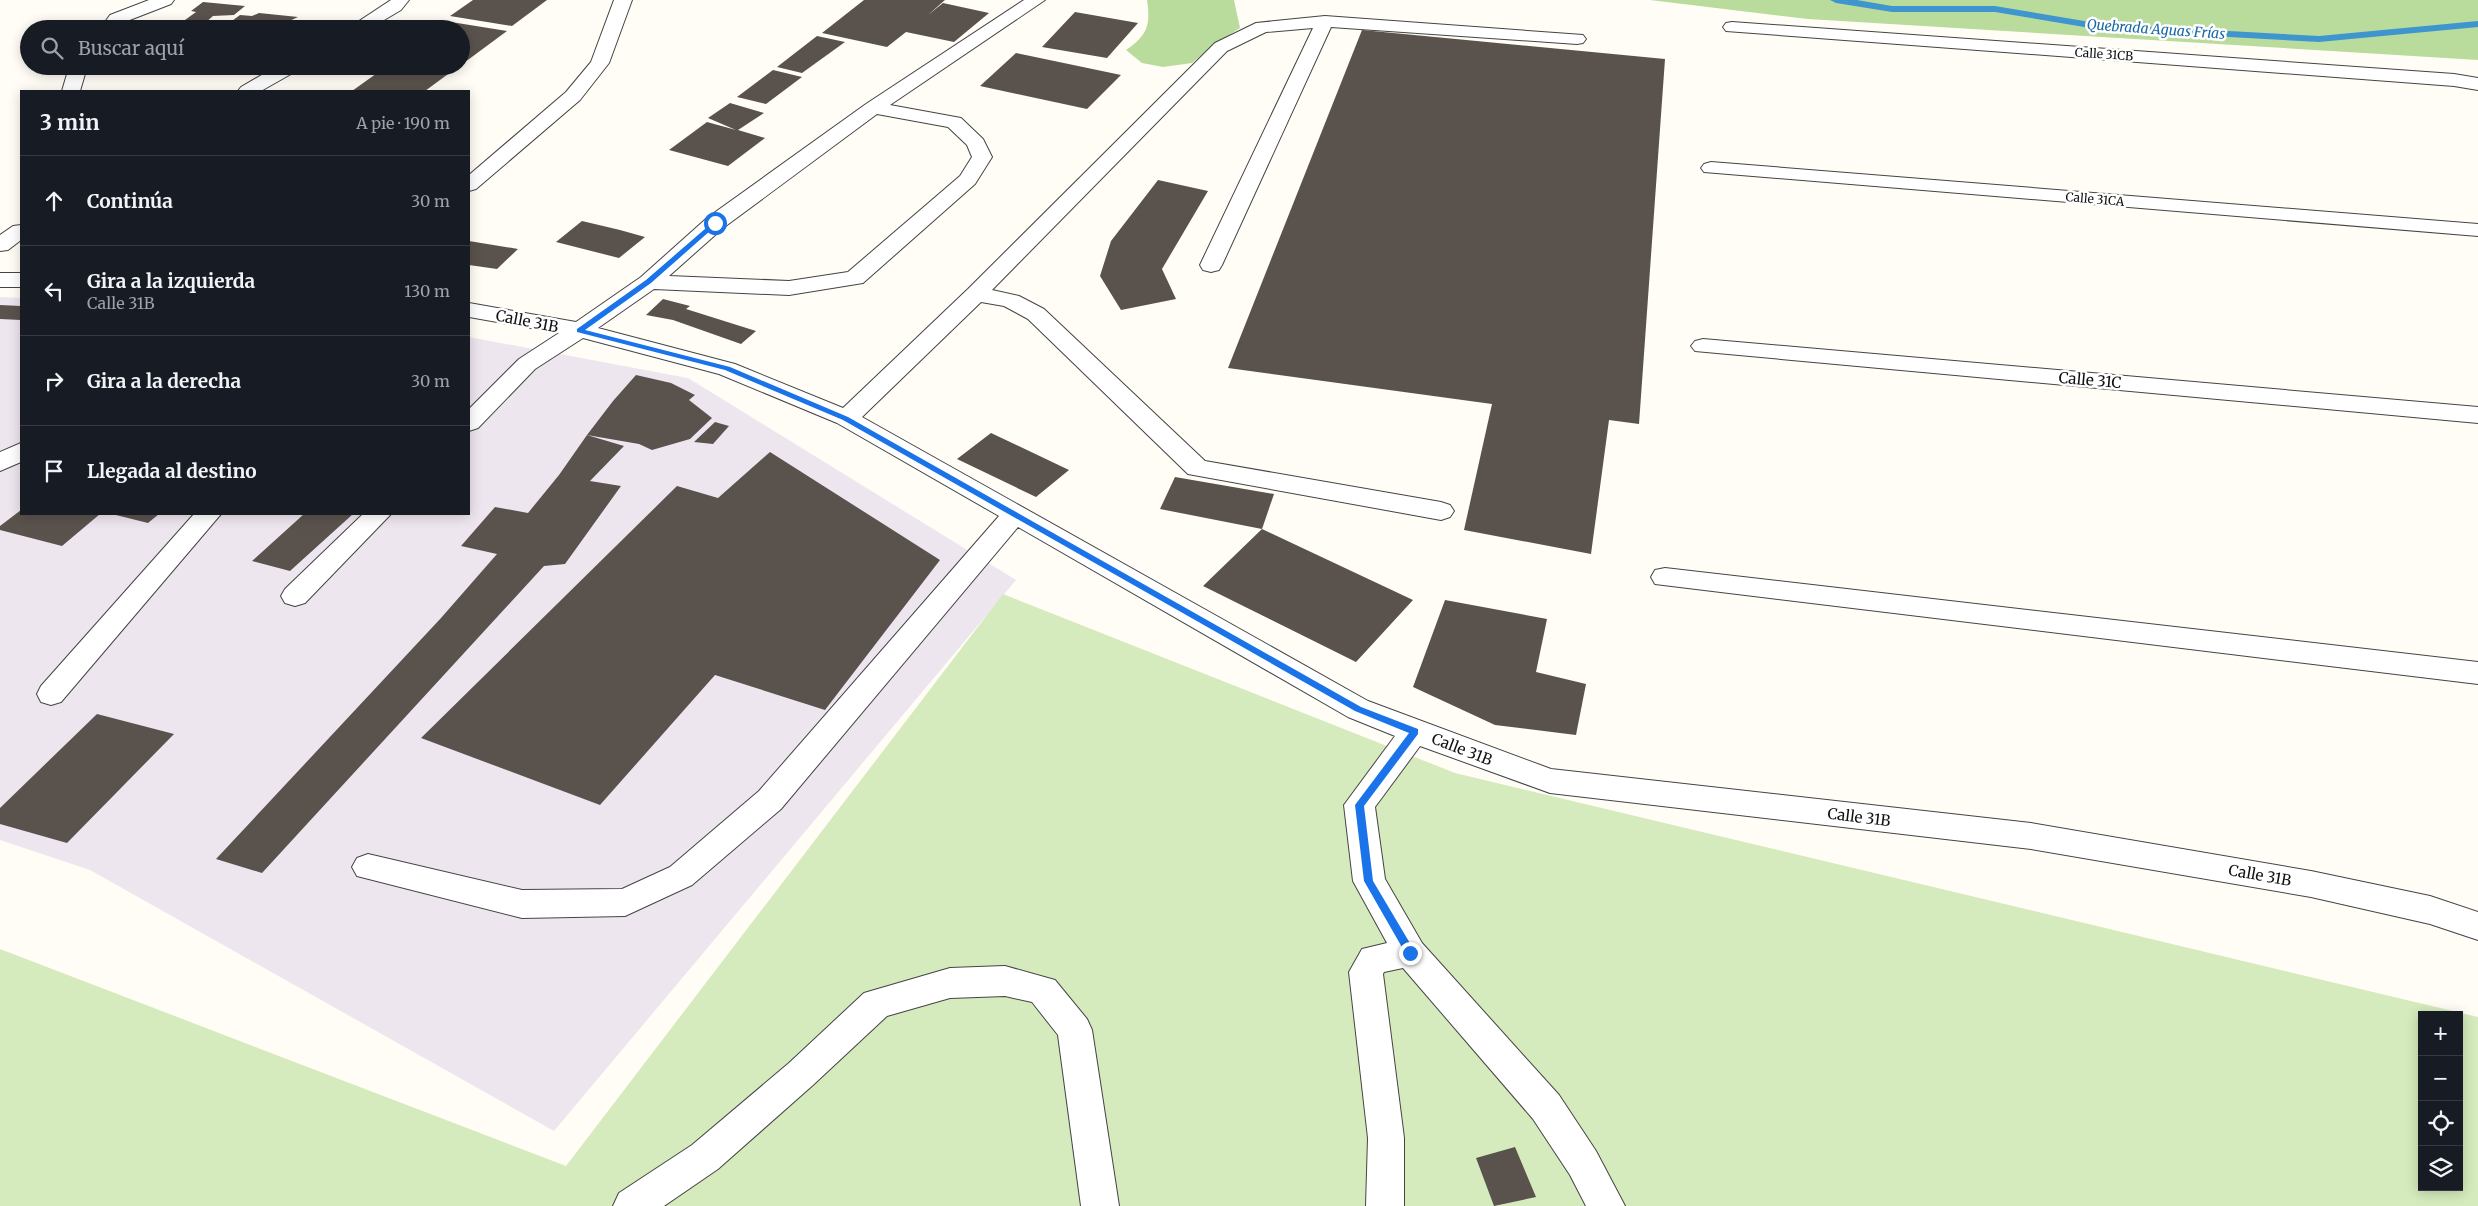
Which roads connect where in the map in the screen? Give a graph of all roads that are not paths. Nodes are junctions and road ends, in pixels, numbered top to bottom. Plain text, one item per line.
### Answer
1 (165, 0) edge
2 (400, 0) edge
3 (623, 0) edge
4 (1036, 0) edge
5 (115, 20) edge
6 (371, 20) edge
7 (1325, 21) junction
8 (1732, 27) dead end
9 (1577, 39) dead end
10 (76, 75) edge
11 (276, 75) edge
12 (2477, 84) edge
13 (71, 90) edge
14 (250, 90) edge
15 (874, 108) junction
16 (1711, 168) dead end
17 (470, 184) edge
18 (2478, 230) edge
19 (20, 232) edge
20 (0, 245) edge
21 (1211, 265) dead end
22 (0, 280) edge
23 (20, 280) edge
24 (649, 282) junction
25 (976, 294) junction
26 (470, 310) edge
27 (580, 330) junction
28 (1703, 346) dead end
29 (2478, 415) edge
30 (846, 418) junction
31 (470, 422) edge
32 (20, 453) edge
33 (0, 463) edge
34 (1441, 511) dead end
35 (1015, 514) junction
36 (207, 515) edge
37 (377, 515) edge
38 (1664, 577) dead end
39 (295, 596) dead end
40 (2478, 673) edge
41 (51, 694) dead end
42 (1415, 731) junction
43 (368, 867) dead end
44 (2478, 926) edge
45 (1410, 953) junction
46 (632, 1206) edge
47 (1100, 1206) edge
48 (1385, 1206) edge
49 (1606, 1206) edge

1 - 5 street
2 - 6 street
3 - 17 street
4 - 15 street
7 - 9 street
7 - 21 street
7 - 25 street
8 - 12 street, Calle 31CB
10 - 13 street
11 - 14 street
15 - 24 street
15 - 24 street
16 - 18 street, Calle 31CA
19 - 20 street
22 - 23 street
24 - 27 street
25 - 30 street
25 - 34 street
26 - 27 street, Calle 31B
27 - 30 street, Calle 31B
27 - 31 street
28 - 29 street, Calle 31C
30 - 35 street, Calle 31B
32 - 33 street
35 - 42 street, Calle 31B
35 - 43 street
36 - 41 street
37 - 39 street
38 - 40 street
42 - 44 street, Calle 31B
42 - 45 street
45 - 48 street
45 - 49 street
46 - 47 street

